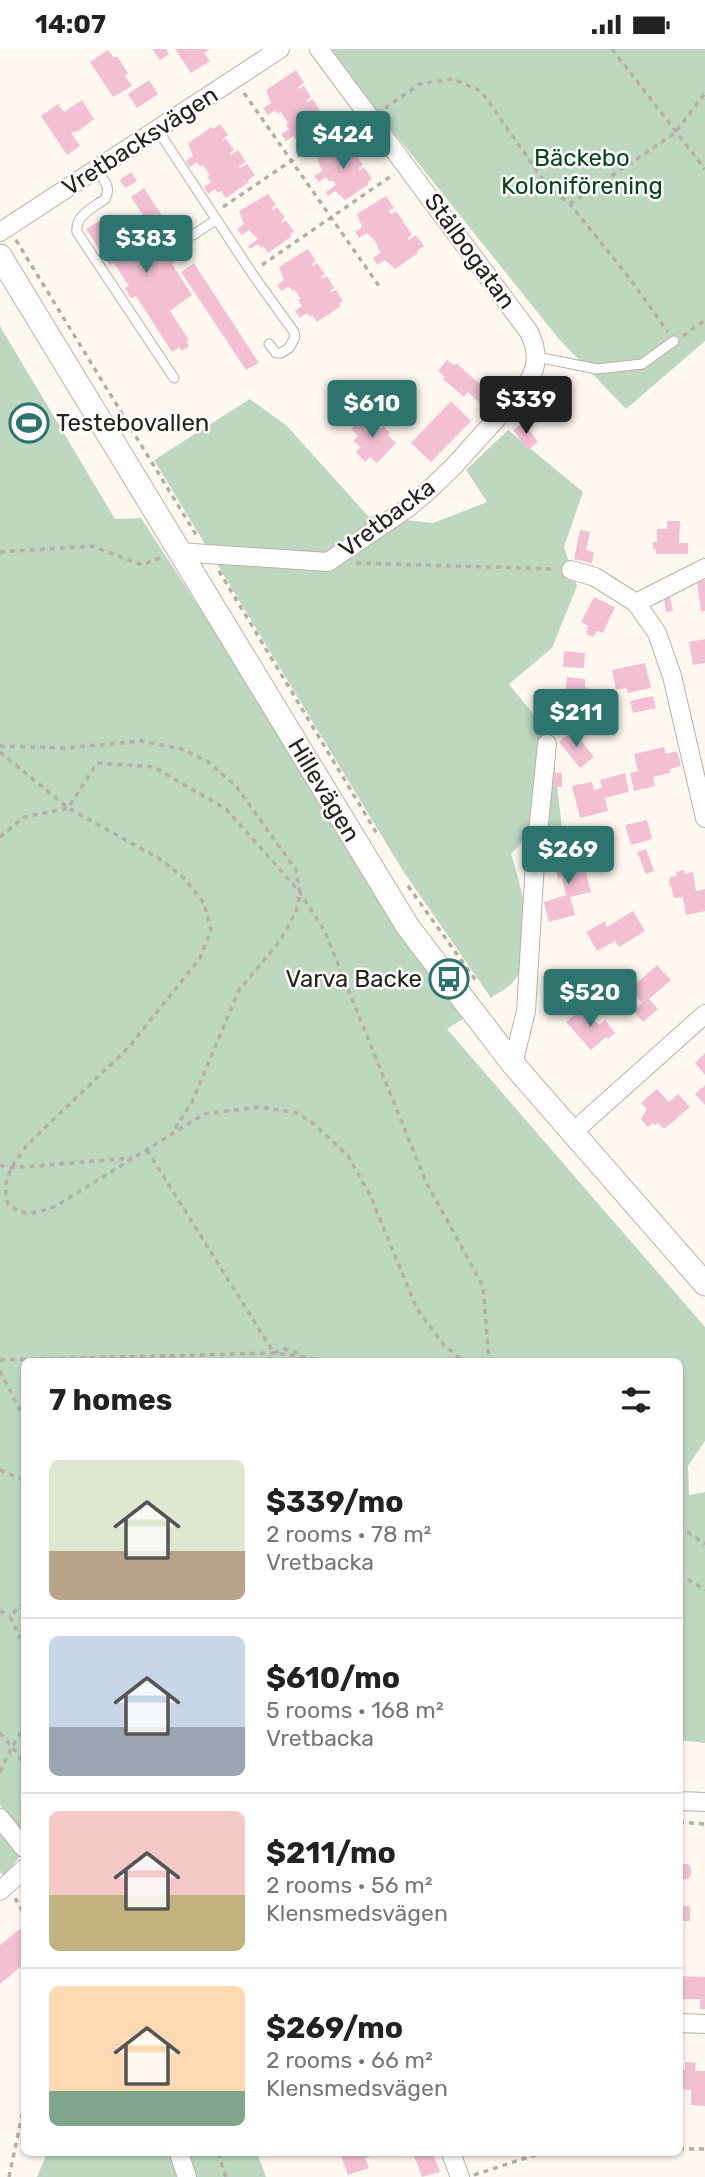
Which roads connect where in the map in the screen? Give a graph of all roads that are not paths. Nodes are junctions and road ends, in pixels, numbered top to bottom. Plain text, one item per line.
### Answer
1 (280, 49) edge
2 (319, 49) edge
3 (157, 129) junction
4 (96, 169) junction
5 (215, 217) junction
6 (4, 230) edge
7 (193, 235) dead end
8 (0, 256) edge
9 (674, 341) road end
10 (269, 344) dead end
11 (537, 357) junction
12 (174, 379) dead end
13 (178, 552) junction
14 (705, 568) edge
15 (571, 570) road end
16 (636, 603) junction
17 (547, 744) dead end
18 (705, 818) edge
19 (705, 1014) edge
20 (513, 1064) junction
21 (572, 1133) junction
22 (705, 1284) edge
23 (683, 1801) edge
24 (705, 1802) edge
25 (0, 1818) edge
26 (21, 1844) edge
27 (21, 1872) edge
28 (0, 1891) edge
29 (683, 2023) edge
30 (705, 2024) edge
31 (180, 2156) edge
32 (452, 2156) edge
33 (187, 2177) edge
34 (460, 2177) edge

1 - 3 street, Vretbacksvägen
2 - 11 street, Stålbogatan
3 - 4 street, Vretbacksvägen
3 - 5 lane
4 - 6 street, Vretbacksvägen
4 - 12 lane
5 - 7 lane
5 - 10 lane
8 - 13 street, Hillevägen
9 - 11 lane
11 - 13 street, Vretbacka
13 - 20 street, Hillevägen
14 - 16 street
15 - 16 street
16 - 18 street
17 - 20 street
19 - 21 street
20 - 21 street, Hillevägen
21 - 22 street, Hillevägen
23 - 24 street
25 - 26 street
27 - 28 street
29 - 30 street
31 - 33 street
32 - 34 street

